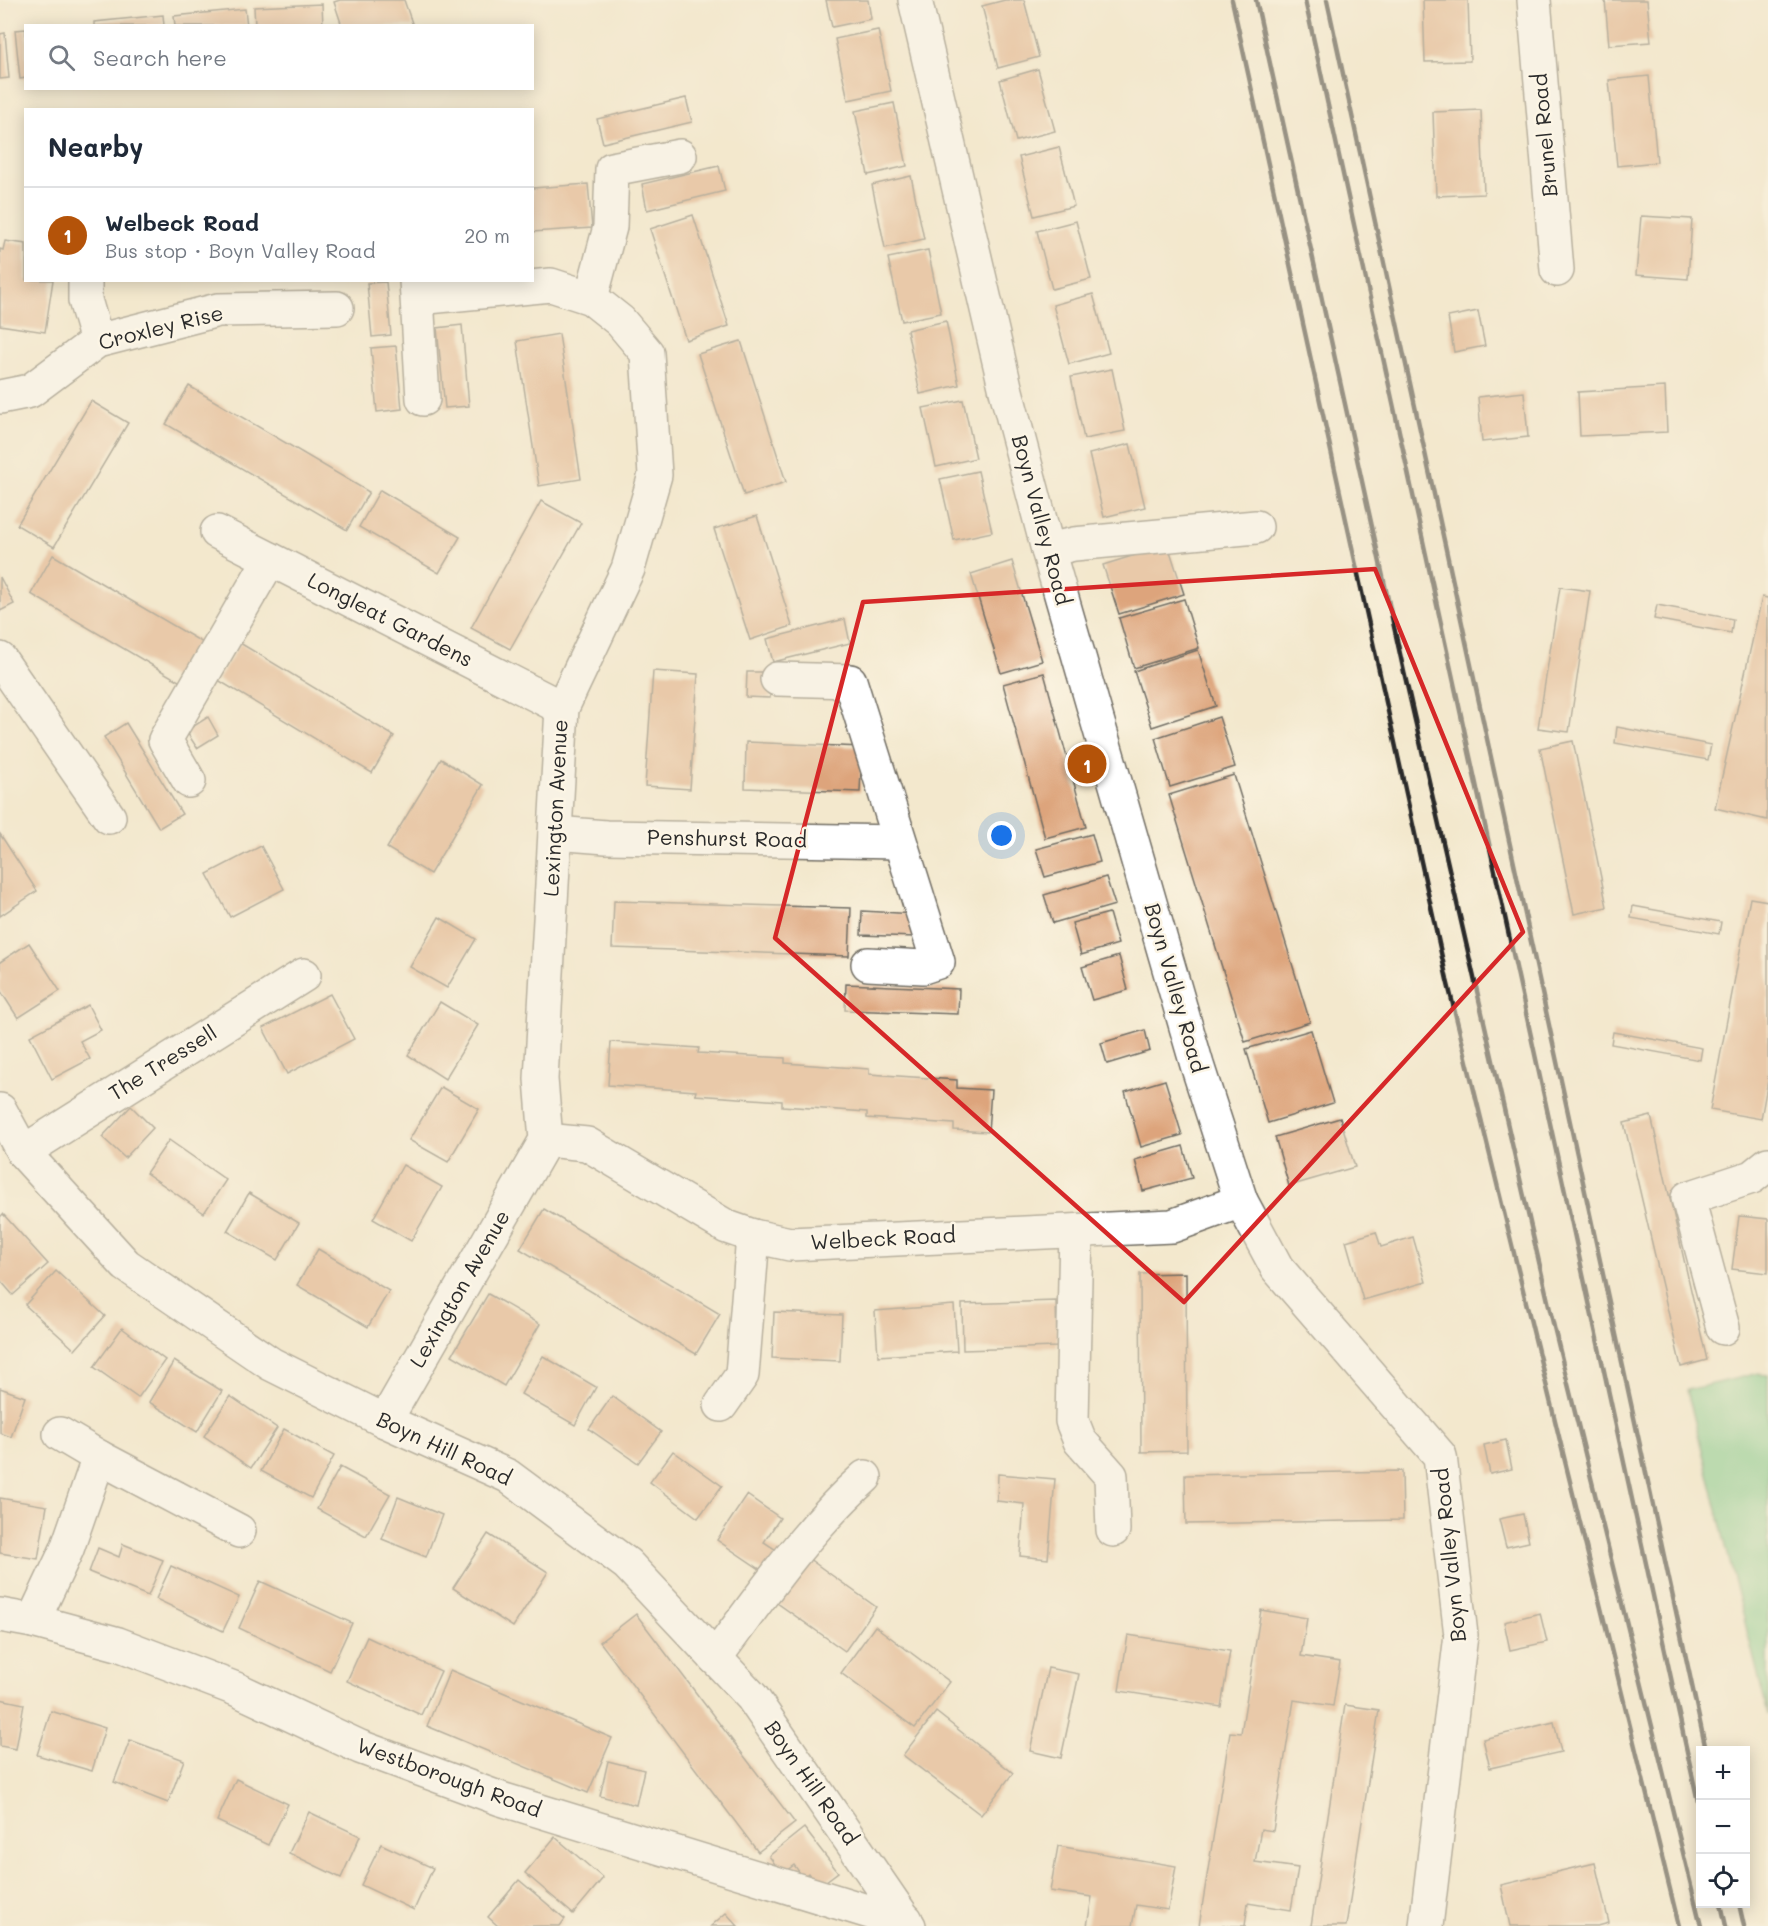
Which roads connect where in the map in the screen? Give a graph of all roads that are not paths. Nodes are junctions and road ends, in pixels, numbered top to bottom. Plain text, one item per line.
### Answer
1 (915, 0) edge
2 (1534, 0) edge
3 (680, 156) dead end
4 (1557, 270) dead end
5 (85, 282) edge
6 (417, 289) edge
7 (591, 298) junction
8 (337, 308) dead end
9 (97, 340) junction
10 (0, 397) edge
11 (423, 399) dead end
12 (1256, 527) dead end
13 (217, 532) dead end
14 (1048, 550) junction
15 (270, 559) junction
16 (0, 659) edge
17 (777, 679) dead end
18 (562, 708) junction
19 (189, 781) dead end
20 (109, 817) dead end
21 (555, 833) junction
22 (899, 842) junction
23 (868, 964) dead end
24 (304, 975) dead end
25 (0, 1110) edge
26 (546, 1140) junction
27 (23, 1152) junction
28 (1768, 1164) edge
29 (1241, 1201) junction
30 (1076, 1231) junction
31 (753, 1236) junction
32 (1723, 1328) dead end
33 (721, 1405) dead end
34 (385, 1421) junction
35 (60, 1434) dead end
36 (99, 1457) junction
37 (865, 1477) dead end
38 (1113, 1530) dead end
39 (239, 1531) dead end
40 (0, 1615) edge
41 (33, 1621) junction
42 (715, 1658) junction
43 (908, 1923) edge
44 (1426, 1926) edge

1 - 14 street, Boyn Valley Road
2 - 4 street, Brunel Road
3 - 7 street
5 - 9 street
6 - 7 street, Lexington Avenue
6 - 11 street
7 - 18 street, Lexington Avenue
8 - 9 street, Croxley Rise
9 - 10 street, Croxley Rise
12 - 14 street
13 - 15 street, Longleat Gardens
14 - 29 street, Boyn Valley Road
15 - 18 street, Longleat Gardens
15 - 19 street
16 - 20 street
17 - 22 street
18 - 21 street, Lexington Avenue
21 - 22 street, Penshurst Road
21 - 26 street, Lexington Avenue
22 - 23 street
24 - 27 street, The Tressell
25 - 27 street, Boyn Hill Road
26 - 31 street, Welbeck Road
26 - 34 street, Lexington Avenue
27 - 34 street, Boyn Hill Road
28 - 32 street
29 - 30 street, Welbeck Road
29 - 44 street, Boyn Valley Road
30 - 31 street, Welbeck Road
30 - 38 street
31 - 33 street
34 - 42 street, Boyn Hill Road
35 - 36 street
36 - 39 street
36 - 41 street
37 - 42 street
40 - 41 street, Westborough Road
41 - 43 street, Westborough Road
42 - 43 street, Boyn Hill Road

